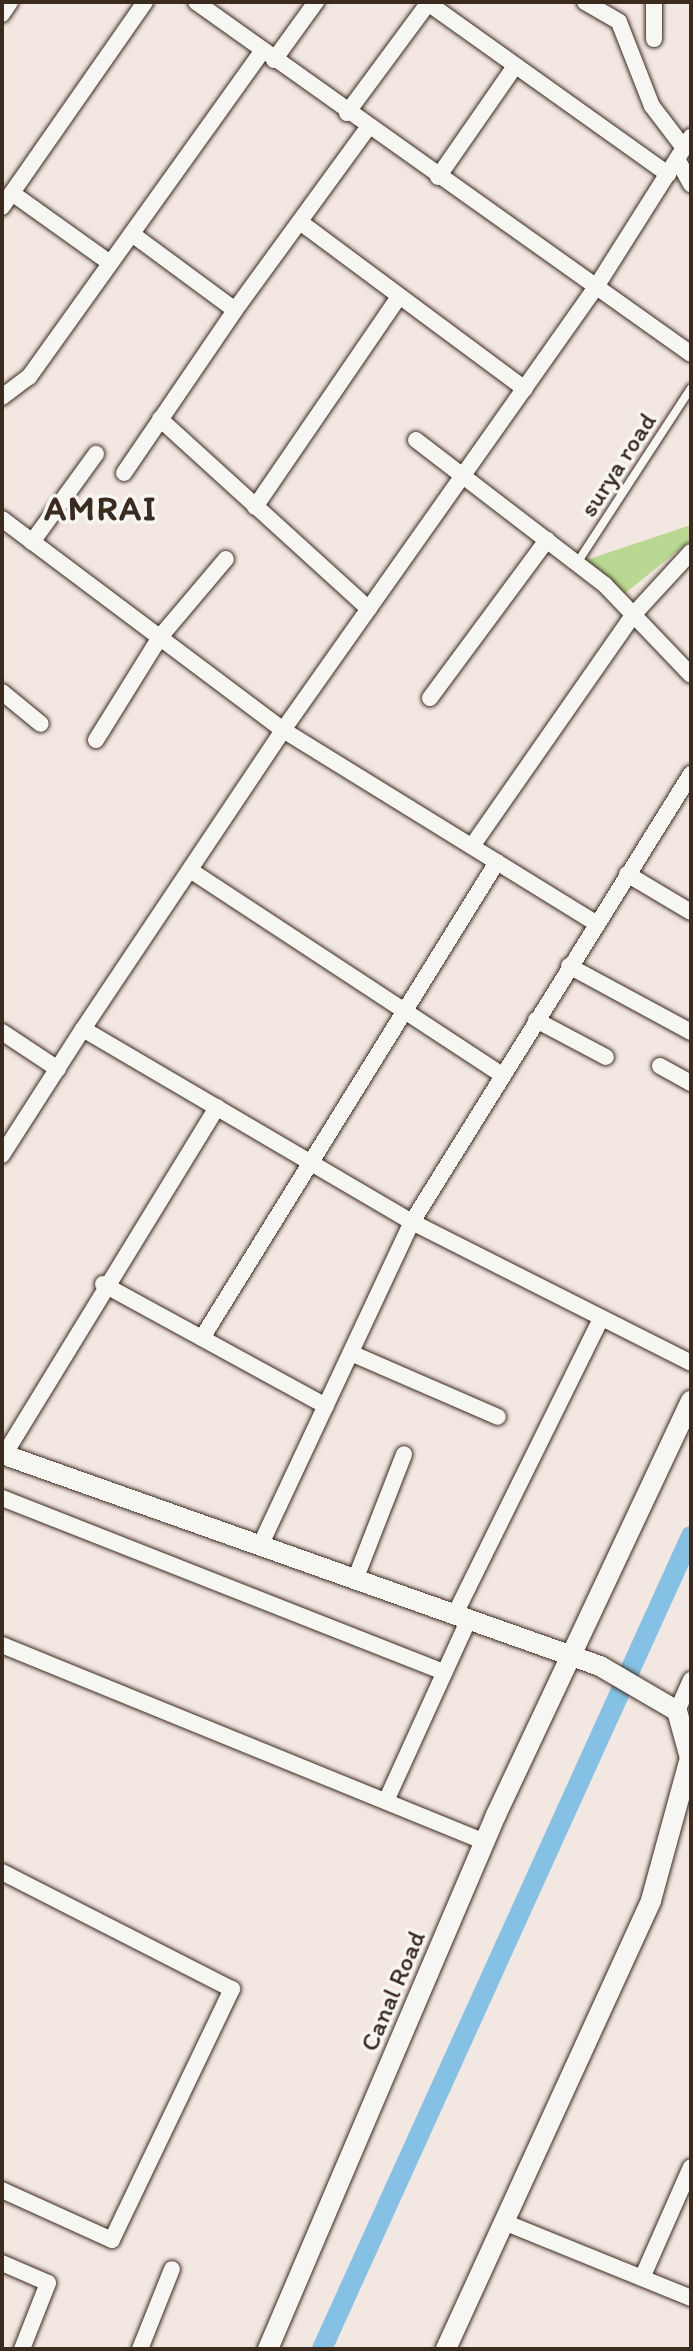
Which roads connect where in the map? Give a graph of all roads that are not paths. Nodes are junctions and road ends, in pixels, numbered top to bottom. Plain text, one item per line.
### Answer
1 (10, 2) edge
2 (145, 2) edge
3 (196, 2) edge
4 (316, 2) edge
5 (428, 2) edge
6 (585, 2) edge
7 (654, 2) edge
8 (2, 14) edge
9 (654, 39) dead end
10 (268, 56) junction
11 (513, 69) junction
12 (347, 113) junction
13 (367, 129) junction
14 (684, 148) edge
15 (668, 174) junction
16 (438, 177) junction
17 (691, 184) edge
18 (12, 193) junction
19 (2, 207) edge
20 (300, 222) junction
21 (132, 234) junction
22 (110, 263) junction
23 (596, 287) junction
24 (398, 298) junction
25 (235, 310) junction
26 (691, 354) edge
27 (691, 388) edge
28 (525, 389) junction
29 (2, 397) edge
30 (160, 419) junction
31 (416, 440) dead end
32 (96, 454) dead end
33 (124, 473) dead end
34 (464, 475) junction
35 (255, 507) junction
36 (3, 523) edge
37 (547, 540) junction
38 (32, 542) junction
39 (691, 552) edge
40 (226, 559) dead end
41 (577, 563) junction
42 (369, 609) junction
43 (634, 614) junction
44 (160, 637) junction
45 (691, 675) edge
46 (2, 692) edge
47 (430, 698) dead end
48 (41, 724) dead end
49 (283, 730) junction
50 (96, 740) dead end
51 (691, 774) edge
52 (472, 846) junction
53 (497, 862) junction
54 (190, 870) junction
55 (627, 874) junction
56 (691, 912) edge
57 (595, 923) junction
58 (569, 966) junction
59 (405, 1008) junction
60 (536, 1020) junction
61 (83, 1029) junction
62 (2, 1032) edge
63 (691, 1032) edge
64 (606, 1057) dead end
65 (660, 1066) dead end
66 (58, 1069) junction
67 (502, 1075) junction
68 (691, 1083) edge
69 (217, 1107) junction
70 (2, 1155) edge
71 (309, 1162) junction
72 (412, 1222) junction
73 (103, 1284) junction
74 (601, 1318) junction
75 (202, 1338) junction
76 (351, 1353) junction
77 (691, 1363) edge
78 (691, 1401) edge
79 (326, 1406) junction
80 (498, 1417) dead end
81 (3, 1454) edge
82 (404, 1454) dead end
83 (2, 1498) edge
84 (260, 1546) junction
85 (355, 1580) junction
86 (461, 1618) junction
87 (4, 1650) edge
88 (571, 1655) junction
89 (444, 1672) junction
90 (691, 1680) edge
91 (677, 1711) junction
92 (386, 1801) junction
93 (485, 1842) junction
94 (2, 1872) edge
95 (691, 2167) edge
96 (2, 2190) edge
97 (504, 2222) junction
98 (2, 2263) edge
99 (172, 2269) dead end
100 (642, 2278) junction
101 (691, 2298) edge
102 (22, 2349) edge
103 (140, 2349) edge
104 (268, 2349) edge
105 (446, 2349) edge

1 - 8 street
2 - 18 street
3 - 10 street
4 - 10 street
5 - 11 street
5 - 12 street
6 - 14 street
7 - 9 street
10 - 12 street
10 - 21 street
11 - 15 street
11 - 16 street
12 - 13 street
13 - 16 street
13 - 20 street
14 - 15 street
14 - 17 street
15 - 23 street
16 - 23 street
18 - 19 street
18 - 22 street
20 - 24 street
20 - 25 street
21 - 22 street
21 - 25 street
22 - 29 street
23 - 26 street
23 - 28 street
24 - 28 street
24 - 35 street
25 - 30 street
27 - 41 lane, surya road
28 - 34 street
30 - 33 street
30 - 35 street
31 - 34 street
32 - 38 street
34 - 37 street
34 - 42 street
35 - 42 street
36 - 38 street
37 - 41 street
37 - 47 street
38 - 44 street
39 - 43 street
40 - 44 street
41 - 43 street
42 - 49 street
43 - 45 street
43 - 52 street
44 - 49 street
44 - 50 street
46 - 48 street
49 - 52 street
49 - 54 street
51 - 55 street
52 - 53 street
53 - 57 street
53 - 59 street
54 - 59 street
54 - 61 street
55 - 56 street
55 - 57 street
57 - 58 street
58 - 60 street
58 - 63 street
59 - 67 street
59 - 71 street
60 - 64 street
60 - 67 street
61 - 66 street
61 - 69 street
62 - 66 street
65 - 68 street
66 - 70 street
67 - 72 street
69 - 71 street
69 - 73 street
71 - 72 street
71 - 75 street
72 - 74 street
72 - 76 street
73 - 75 street
73 - 81 street
74 - 77 street
74 - 86 street
75 - 79 street
76 - 79 street
76 - 80 street
78 - 88 street, Canal Road
79 - 84 street
81 - 84 street
82 - 85 street
83 - 89 street
84 - 85 street
85 - 86 street
86 - 88 street
86 - 89 street
87 - 92 street
88 - 91 street
88 - 93 street, Canal Road
89 - 92 street
90 - 91 street
91 - 97 street
92 - 93 street
93 - 104 street, Canal Road
94 - 96 street
95 - 100 street
97 - 100 street
97 - 105 street
98 - 102 street
99 - 103 street
100 - 101 street

